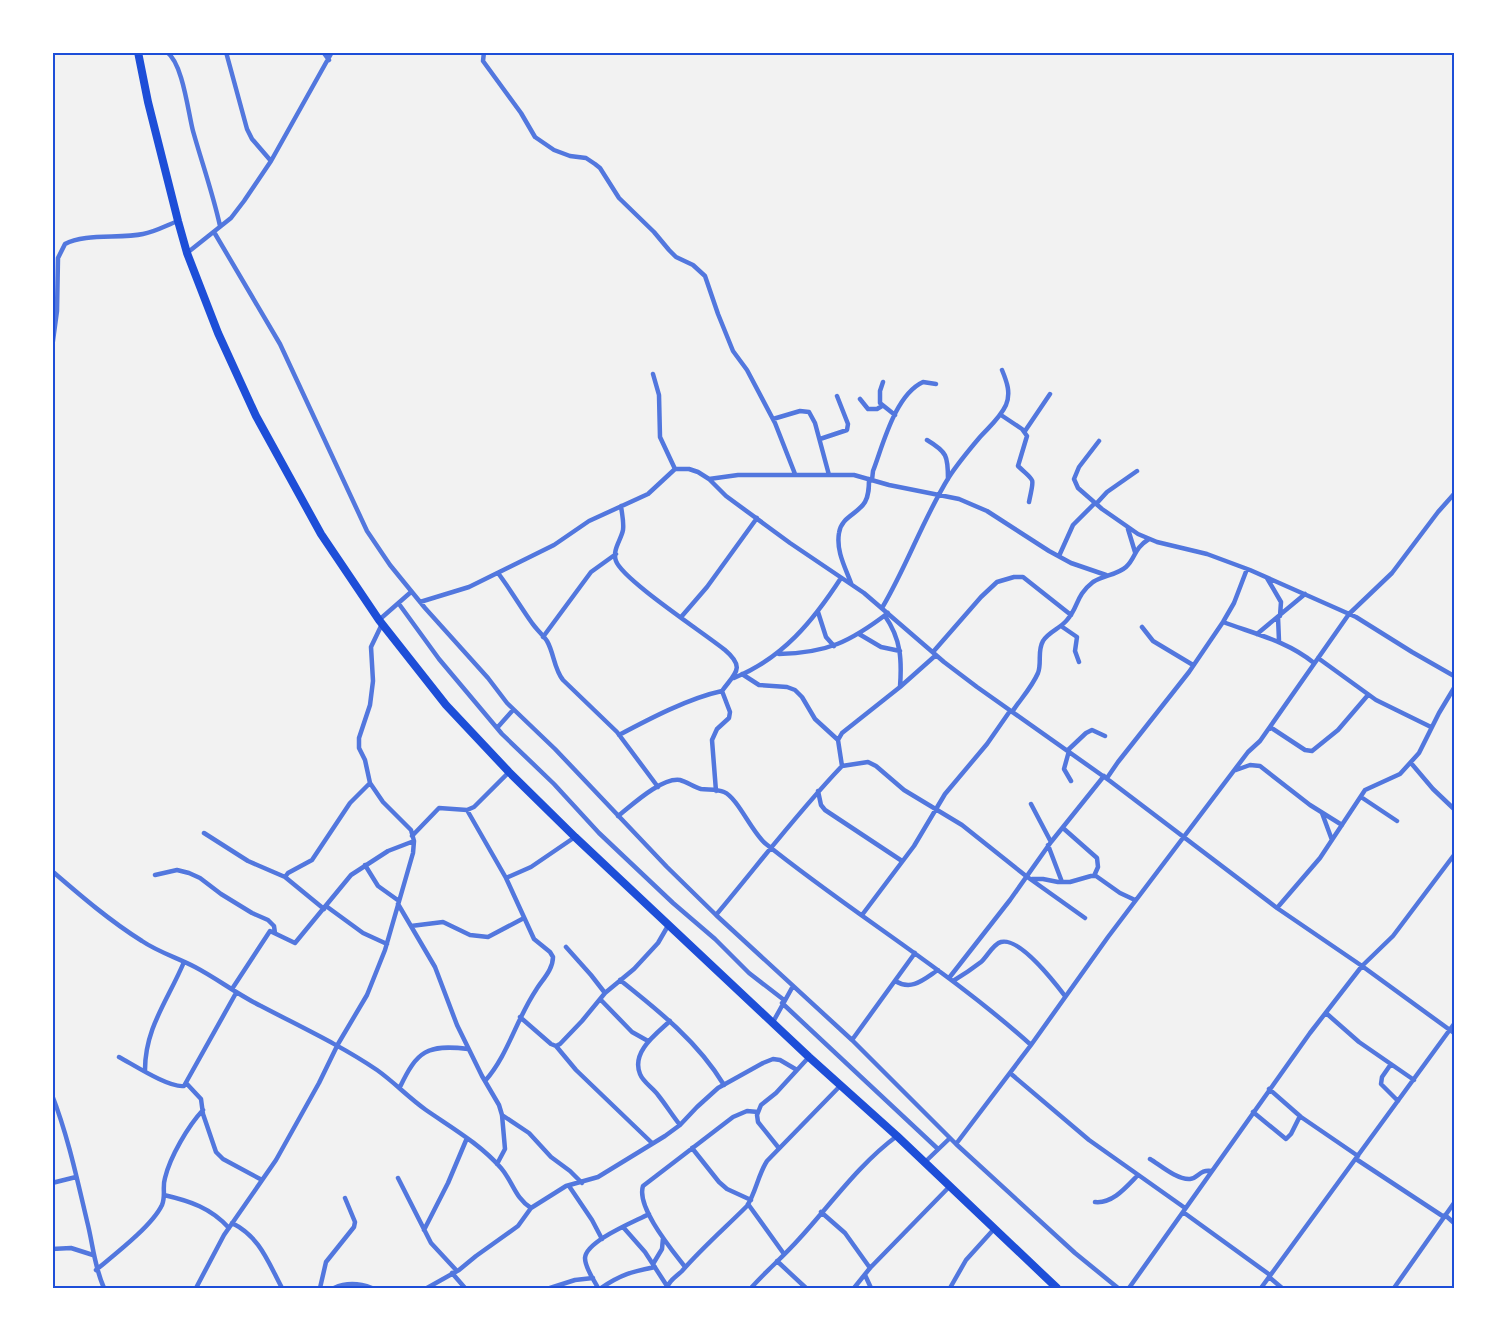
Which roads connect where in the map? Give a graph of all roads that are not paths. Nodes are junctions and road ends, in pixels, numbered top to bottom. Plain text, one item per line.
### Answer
1 (138, 52) edge
2 (167, 52) edge
3 (226, 52) edge
4 (323, 52) edge
5 (332, 52) edge
6 (484, 52) edge
7 (329, 60) junction
8 (271, 161) junction
9 (178, 221) junction
10 (220, 226) junction
11 (214, 232) junction
12 (187, 253) junction
13 (52, 348) edge
14 (1002, 370) dead end
15 (653, 374) dead end
16 (883, 382) dead end
17 (936, 384) dead end
18 (1050, 394) dead end
19 (837, 396) dead end
20 (860, 399) dead end
21 (882, 406) junction
22 (1000, 414) junction
23 (895, 415) junction
24 (773, 419) junction
25 (1024, 431) junction
26 (820, 439) junction
27 (927, 440) dead end
28 (1099, 441) dead end
29 (675, 469) junction
30 (1137, 471) dead end
31 (795, 474) junction
32 (829, 475) junction
33 (709, 479) junction
34 (870, 479) junction
35 (948, 479) junction
36 (1455, 494) edge
37 (940, 495) junction
38 (1029, 502) dead end
39 (1096, 503) junction
40 (621, 506) junction
41 (757, 518) junction
42 (1127, 528) junction
43 (1149, 539) junction
44 (1135, 552) junction
45 (615, 554) junction
46 (1059, 556) junction
47 (1247, 569) junction
48 (498, 573) junction
49 (1106, 575) junction
50 (1266, 577) junction
51 (841, 578) junction
52 (851, 585) junction
53 (411, 591) junction
54 (1305, 594) junction
55 (420, 602) junction
56 (399, 603) junction
57 (882, 608) junction
58 (818, 612) junction
59 (887, 614) junction
60 (1349, 614) junction
61 (1071, 615) junction
62 (682, 616) junction
63 (1279, 617) junction
64 (380, 622) junction
65 (1223, 622) junction
66 (1061, 626) junction
67 (1142, 627) dead end
68 (859, 634) junction
69 (1257, 634) junction
70 (543, 637) junction
71 (1279, 641) junction
72 (834, 646) junction
73 (900, 651) junction
74 (778, 654) junction
75 (934, 654) junction
76 (1318, 658) junction
77 (1079, 662) dead end
78 (1314, 663) junction
79 (1193, 666) junction
80 (742, 674) junction
81 (1455, 676) edge
82 (731, 679) junction
83 (900, 687) junction
84 (1455, 688) edge
85 (722, 691) junction
86 (1368, 695) junction
87 (513, 710) junction
88 (1011, 712) junction
89 (1270, 727) junction
90 (497, 728) junction
91 (1431, 728) junction
92 (619, 735) junction
93 (1105, 736) dead end
94 (838, 740) junction
95 (1068, 751) junction
96 (1411, 763) junction
97 (842, 766) junction
98 (1236, 770) junction
99 (508, 772) junction
100 (1105, 777) junction
101 (1071, 782) dead end
102 (370, 783) junction
103 (658, 787) junction
104 (716, 790) junction
105 (818, 791) junction
106 (1361, 797) junction
107 (1031, 804) dead end
108 (1455, 808) edge
109 (467, 810) junction
110 (936, 810) junction
111 (1322, 813) junction
112 (618, 816) junction
113 (1397, 821) dead end
114 (1342, 825) junction
115 (1064, 828) junction
116 (204, 833) dead end
117 (575, 837) junction
118 (1182, 837) junction
119 (413, 839) junction
120 (1332, 840) junction
121 (1050, 844) junction
122 (770, 847) junction
123 (1455, 855) edge
124 (903, 861) junction
125 (365, 865) junction
126 (52, 871) edge
127 (154, 875) dead end
128 (1095, 876) junction
129 (285, 877) junction
130 (506, 878) junction
131 (1028, 878) junction
132 (1062, 882) junction
133 (1135, 900) junction
134 (398, 902) junction
135 (325, 908) junction
136 (1277, 908) junction
137 (716, 915) junction
138 (862, 915) junction
139 (524, 918) junction
140 (1085, 918) dead end
141 (669, 924) junction
142 (411, 926) junction
143 (275, 933) junction
144 (387, 944) junction
145 (566, 947) dead end
146 (915, 953) junction
147 (184, 962) junction
148 (1362, 966) junction
149 (938, 970) junction
150 (620, 980) junction
151 (951, 980) junction
152 (895, 981) junction
153 (793, 986) junction
154 (234, 991) junction
155 (604, 993) junction
156 (1065, 996) junction
157 (600, 999) junction
158 (783, 1001) junction
159 (1326, 1013) junction
160 (520, 1017) junction
161 (670, 1021) junction
162 (773, 1022) junction
163 (1455, 1024) edge
164 (1452, 1032) edge
165 (852, 1040) junction
166 (648, 1041) junction
167 (338, 1044) junction
168 (1031, 1045) junction
169 (556, 1046) junction
170 (468, 1049) junction
171 (119, 1057) dead end
172 (809, 1057) junction
173 (1391, 1064) junction
174 (145, 1070) junction
175 (797, 1070) junction
176 (1010, 1073) junction
177 (1414, 1080) junction
178 (485, 1081) junction
179 (187, 1084) junction
180 (724, 1085) junction
181 (841, 1085) junction
182 (400, 1087) junction
183 (1269, 1089) junction
184 (52, 1095) edge
185 (1398, 1101) junction
186 (203, 1110) junction
187 (758, 1112) junction
188 (1253, 1112) junction
189 (502, 1115) junction
190 (1300, 1116) junction
191 (680, 1125) junction
192 (897, 1136) junction
193 (467, 1138) junction
194 (950, 1138) junction
195 (652, 1143) junction
196 (956, 1143) junction
197 (778, 1147) junction
198 (692, 1148) junction
199 (938, 1149) junction
200 (1357, 1157) junction
201 (1150, 1159) dead end
202 (925, 1162) junction
203 (497, 1164) junction
204 (1212, 1171) junction
205 (1138, 1174) junction
206 (76, 1177) junction
207 (398, 1178) dead end
208 (262, 1180) junction
209 (52, 1183) edge
210 (582, 1183) junction
211 (570, 1185) junction
212 (950, 1186) junction
213 (164, 1196) junction
214 (345, 1198) dead end
215 (749, 1202) junction
216 (1095, 1202) dead end
217 (1455, 1203) edge
218 (531, 1208) junction
219 (1184, 1210) junction
220 (821, 1212) junction
221 (649, 1214) junction
222 (1444, 1216) junction
223 (232, 1223) junction
224 (1455, 1223) edge
225 (623, 1227) junction
226 (229, 1228) junction
227 (994, 1229) junction
228 (424, 1230) junction
229 (663, 1238) junction
230 (602, 1239) junction
231 (52, 1249) edge
232 (784, 1254) junction
233 (93, 1255) junction
234 (777, 1261) junction
235 (654, 1266) junction
236 (685, 1267) junction
237 (870, 1268) junction
238 (96, 1270) junction
239 (454, 1272) junction
240 (865, 1275) junction
241 (1270, 1276) junction
242 (593, 1278) junction
243 (667, 1287) edge
244 (104, 1288) edge
245 (196, 1288) edge
246 (282, 1288) edge
247 (320, 1288) edge
248 (334, 1288) edge
249 (372, 1288) edge
250 (427, 1288) edge
251 (465, 1288) edge
252 (550, 1288) edge
253 (600, 1288) edge
254 (751, 1288) edge
255 (806, 1288) edge
256 (854, 1288) edge
257 (871, 1288) edge
258 (950, 1288) edge
259 (1057, 1288) edge
260 (1118, 1288) edge
261 (1129, 1288) edge
262 (1261, 1288) edge
263 (1282, 1288) edge
264 (1394, 1288) edge

1 - 9 highway
2 - 10 street
3 - 8 street
4 - 7 street
5 - 7 street
6 - 24 street
7 - 8 street
8 - 10 street
9 - 12 highway
9 - 13 street
10 - 11 street
11 - 12 street
11 - 53 street
12 - 64 highway
14 - 22 street
15 - 29 street
16 - 21 street
17 - 23 street
18 - 25 street
19 - 26 street
20 - 21 street
21 - 23 street
22 - 25 street
22 - 35 street
23 - 34 street
24 - 26 street
24 - 31 street
25 - 38 street
26 - 32 street
27 - 35 street
28 - 39 street
29 - 33 street
29 - 40 street
30 - 39 street
31 - 32 street
31 - 33 street
32 - 34 street
33 - 41 street
34 - 37 street
34 - 52 street
35 - 37 street
36 - 60 street
37 - 46 street
37 - 57 street
39 - 42 street
39 - 46 street
40 - 45 street
40 - 48 street
41 - 51 street
41 - 62 street
42 - 43 street
42 - 44 street
43 - 44 street
43 - 47 street
44 - 49 street
45 - 62 street
45 - 70 street
46 - 49 street
47 - 50 street
47 - 65 street
48 - 55 street
48 - 70 street
49 - 61 street
50 - 54 street
50 - 63 street
51 - 52 street
51 - 58 street
52 - 57 street
53 - 55 street
53 - 56 street
54 - 60 street
54 - 63 street
55 - 87 street
56 - 64 street
56 - 90 street
57 - 59 street
58 - 72 street
58 - 74 street
59 - 68 street
59 - 73 street
59 - 75 street
60 - 76 street
60 - 81 street
61 - 66 street
61 - 75 street
62 - 82 street
63 - 69 street
63 - 71 street
64 - 99 highway
64 - 102 street
65 - 69 street
65 - 79 street
66 - 77 street
66 - 88 street
67 - 79 street
68 - 72 street
68 - 73 street
69 - 71 street
70 - 92 street
71 - 78 street
72 - 74 street
73 - 83 street
74 - 80 street
75 - 83 street
75 - 88 street
76 - 78 street
76 - 86 street
78 - 89 street
79 - 100 street
80 - 82 street
80 - 94 street
82 - 85 street
83 - 94 street
84 - 91 street
85 - 92 street
85 - 104 street
86 - 89 street
86 - 91 street
87 - 90 street
87 - 112 street
88 - 95 street
88 - 110 street
89 - 98 street
90 - 158 street
91 - 96 street
92 - 103 street
93 - 95 street
94 - 97 street
95 - 100 street
95 - 101 street
96 - 106 street
96 - 108 street
97 - 105 street
97 - 110 street
98 - 111 street
98 - 118 street
99 - 109 street
99 - 117 highway
100 - 115 street
100 - 118 street
102 - 119 street
102 - 129 street
103 - 104 street
103 - 112 street
104 - 122 street
105 - 122 street
105 - 124 street
106 - 113 street
106 - 114 street
107 - 121 street
109 - 119 street
109 - 130 street
110 - 124 street
110 - 131 street
111 - 114 street
111 - 120 street
112 - 137 street
114 - 120 street
115 - 121 street
115 - 128 street
116 - 129 street
117 - 130 street
117 - 141 highway
118 - 133 street
118 - 136 street
119 - 125 street
119 - 134 street
120 - 136 street
121 - 131 street
121 - 132 street
122 - 137 street
122 - 138 street
123 - 148 street
124 - 138 street
125 - 134 street
125 - 135 street
126 - 147 street
127 - 143 street
128 - 132 street
128 - 133 street
129 - 135 street
130 - 139 street
131 - 132 street
131 - 140 street
131 - 151 street
133 - 156 street
134 - 142 street
134 - 144 street
135 - 143 street
135 - 144 street
136 - 148 street
137 - 153 street
138 - 146 street
139 - 142 street
139 - 160 street
141 - 150 street
141 - 162 highway
142 - 170 street
143 - 154 street
144 - 167 street
145 - 155 street
146 - 149 street
146 - 152 street
147 - 154 street
147 - 174 street
148 - 159 street
148 - 164 street
149 - 151 street
149 - 152 street
150 - 155 street
150 - 161 street
151 - 156 street
151 - 168 street
152 - 165 street
153 - 158 street
153 - 165 street
154 - 167 street
154 - 179 street
155 - 157 street
156 - 168 street
157 - 166 street
157 - 169 street
158 - 162 street
158 - 199 street
159 - 173 street
159 - 183 street
160 - 169 street
160 - 178 street
161 - 166 street
161 - 180 street
162 - 172 highway
163 - 164 street
164 - 177 street
165 - 194 street
166 - 191 street
167 - 182 street
167 - 208 street
168 - 176 street
169 - 195 street
170 - 178 street
170 - 182 street
171 - 174 street
172 - 175 street
172 - 181 highway
173 - 177 street
173 - 185 street
174 - 179 street
175 - 180 street
175 - 187 street
176 - 196 street
176 - 205 street
177 - 185 street
178 - 189 street
179 - 186 street
180 - 191 street
181 - 192 highway
181 - 197 street
182 - 193 street
183 - 188 street
183 - 190 street
184 - 206 street
185 - 200 street
186 - 208 street
186 - 213 street
187 - 197 street
187 - 198 street
188 - 190 street
188 - 204 street
189 - 203 street
189 - 210 street
190 - 200 street
191 - 195 street
192 - 202 highway
192 - 220 street
193 - 203 street
193 - 228 street
194 - 196 street
194 - 199 street
195 - 210 street
196 - 260 street
197 - 215 street
198 - 215 street
198 - 221 street
199 - 202 street
200 - 222 street
200 - 241 street
201 - 204 street
202 - 212 highway
203 - 218 street
204 - 219 street
205 - 216 street
205 - 219 street
206 - 209 street
206 - 233 street
207 - 228 street
208 - 223 street
210 - 211 street
211 - 218 street
211 - 230 street
212 - 227 highway
212 - 237 street
213 - 226 street
213 - 238 street
214 - 247 street
215 - 232 street
215 - 236 street
217 - 222 street
218 - 239 street
219 - 241 street
219 - 261 street
220 - 232 street
220 - 237 street
221 - 225 street
221 - 229 street
222 - 224 street
222 - 264 street
223 - 226 street
223 - 246 street
225 - 230 street
225 - 235 street
226 - 245 street
227 - 258 street
227 - 259 highway
228 - 239 street
229 - 235 street
229 - 236 street
230 - 242 street
231 - 233 street
232 - 234 street
233 - 238 street
234 - 254 street
234 - 255 street
235 - 243 street
235 - 253 street
236 - 243 street
237 - 240 street
238 - 244 street
239 - 250 street
239 - 251 street
240 - 256 street
240 - 257 street
241 - 262 street
241 - 263 street
242 - 252 street
242 - 253 street
248 - 249 street

